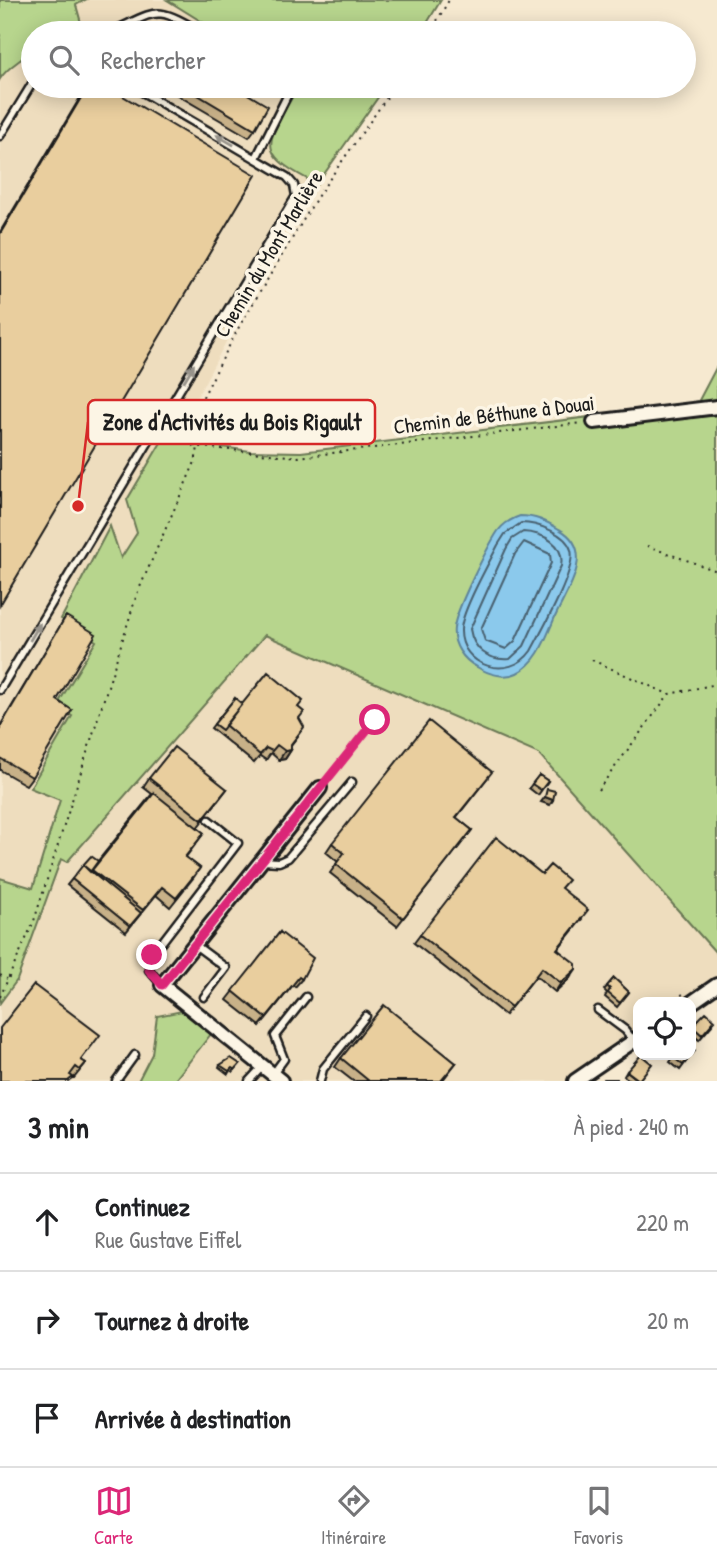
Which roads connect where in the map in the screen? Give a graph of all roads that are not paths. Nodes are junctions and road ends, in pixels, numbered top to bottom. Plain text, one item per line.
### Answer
1 (135, 21) edge
2 (182, 21) edge
3 (23, 98) edge
4 (153, 98) edge
5 (286, 98) edge
6 (0, 136) edge
7 (256, 158) junction
8 (717, 407) edge
9 (594, 422) road end
10 (0, 690) edge
11 (352, 782) dead end
12 (320, 788) road end
13 (209, 820) edge
14 (262, 861) junction
15 (194, 945) junction
16 (162, 985) junction
17 (717, 985) edge
18 (204, 997) dead end
19 (306, 997) dead end
20 (696, 1000) edge
21 (598, 1010) dead end
22 (366, 1016) dead end
23 (633, 1037) edge
24 (633, 1042) edge
25 (135, 1055) dead end
26 (272, 1074) edge
27 (116, 1081) edge
28 (249, 1081) edge
29 (320, 1081) edge
30 (575, 1081) edge

1 - 2 lane
3 - 6 lane
7 -> 4 lane
5 - 7 lane
10 -> 7 lane
8 - 9 street, Chemin de Béthune à Douai
11 - 14 lane
12 - 14 street
13 - 16 lane
14 - 15 street
15 - 16 street
15 - 18 lane
16 - 26 street
17 - 20 street
19 - 26 lane
21 - 23 lane
22 - 29 lane
24 - 30 street
25 - 27 lane
26 - 28 lane

